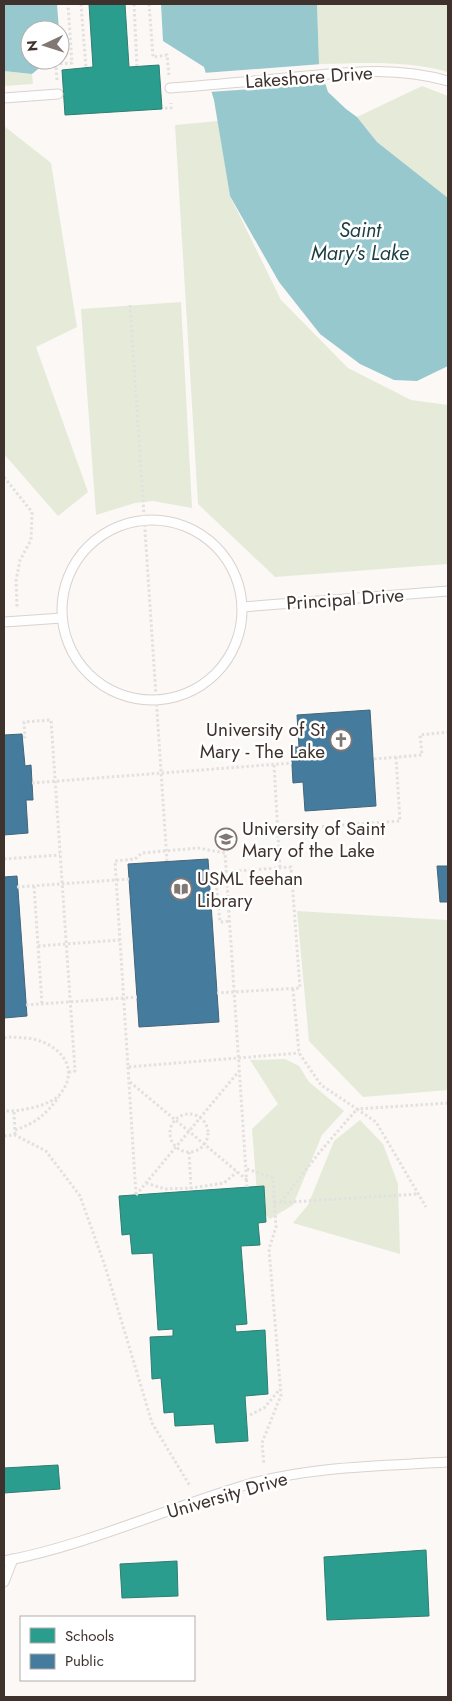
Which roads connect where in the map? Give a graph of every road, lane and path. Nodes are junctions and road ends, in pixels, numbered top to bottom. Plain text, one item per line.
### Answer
1 (68, 4) edge
2 (81, 4) edge
3 (134, 4) edge
4 (149, 4) edge
5 (137, 66) dead end
6 (86, 68) dead end
7 (448, 81) edge
8 (170, 88) joint
9 (58, 94) joint
10 (4, 98) edge
11 (130, 306) dead end
12 (4, 477) edge
13 (145, 520) junction
14 (448, 591) edge
15 (242, 607) junction
16 (62, 618) junction
17 (18, 621) junction
18 (4, 622) edge
19 (157, 700) junction
20 (448, 732) edge
21 (22, 737) dead end
22 (396, 757) junction
23 (374, 759) dead end
24 (292, 764) dead end
25 (274, 765) junction
26 (162, 774) junction
27 (55, 781) junction
28 (32, 783) dead end
29 (277, 830) junction
30 (166, 851) junction
31 (60, 855) junction
32 (4, 859) edge
33 (167, 861) dead end
34 (280, 868) junction
35 (215, 872) junction
36 (226, 872) junction
37 (209, 873) dead end
38 (130, 879) dead end
39 (116, 880) junction
40 (62, 884) junction
41 (34, 886) junction
42 (17, 888) dead end
43 (230, 921) junction
44 (120, 940) junction
45 (66, 944) junction
46 (38, 946) junction
47 (292, 989) junction
48 (235, 992) junction
49 (217, 993) dead end
50 (124, 998) junction
51 (138, 998) dead end
52 (70, 1002) junction
53 (42, 1004) junction
54 (26, 1005) dead end
55 (4, 1038) edge
56 (299, 1053) junction
57 (240, 1058) junction
58 (128, 1067) junction
59 (240, 1070) junction
60 (69, 1072) junction
61 (130, 1082) junction
62 (61, 1095) junction
63 (448, 1103) edge
64 (357, 1109) junction
65 (4, 1111) edge
66 (14, 1112) junction
67 (200, 1118) junction
68 (174, 1120) junction
69 (15, 1130) junction
70 (188, 1132) junction
71 (4, 1136) edge
72 (15, 1136) junction
73 (204, 1144) junction
74 (176, 1147) junction
75 (188, 1152) junction
76 (246, 1169) junction
77 (237, 1172) junction
78 (247, 1180) junction
79 (146, 1183) junction
80 (247, 1188) dead end
81 (191, 1189) junction
82 (418, 1194) junction
83 (281, 1202) junction
84 (274, 1203) junction
85 (426, 1207) dead end
86 (280, 1389) junction
87 (250, 1416) dead end
88 (448, 1462) edge
89 (265, 1481) junction
90 (199, 1501) junction
91 (8, 1560) edge
92 (4, 1582) edge

1 - 9 path
2 - 6 path
3 - 5 path
4 - 8 path
7 - 8 lane, Lakeshore Drive
9 - 10 lane
11 - 13 path
12 - 17 path
13 - 15 lane
13 - 16 lane
13 - 19 path
14 - 15 lane, Principal Drive
15 - 19 lane
16 - 17 lane
16 - 19 lane
17 - 18 lane
19 - 26 path
20 - 22 path
21 - 27 path
22 - 23 path
22 - 29 path
24 - 25 path
25 - 26 path
25 - 29 path
26 - 27 path
26 - 30 path
27 - 28 path
27 - 31 path
29 - 34 path
30 - 33 path
30 - 36 path
30 - 39 path
31 - 32 path
31 - 40 path
34 - 36 path
34 - 47 path
35 - 36 path
35 - 37 path
35 - 43 path
36 - 43 path
38 - 39 path
39 - 40 path
39 - 44 path
40 - 41 path
40 - 45 path
41 - 42 path
41 - 46 path
43 - 48 path
44 - 45 path
44 - 50 path
45 - 46 path
45 - 52 path
46 - 53 path
47 - 48 path
47 - 56 path
48 - 49 path
48 - 57 path
50 - 51 path
50 - 52 path
50 - 58 path
52 - 53 path
52 - 60 path
53 - 54 path
55 - 60 path
56 - 57 path
56 - 64 path
57 - 58 path
57 - 59 path
58 - 61 path
59 - 67 path
59 - 76 path
60 - 62 path
61 - 68 path
61 - 79 path
62 - 66 path
62 - 69 path
63 - 64 path
64 - 82 path
64 - 83 path
65 - 66 path
66 - 69 path
67 - 68 path
67 - 70 path
67 - 73 path
68 - 70 path
68 - 74 path
69 - 72 path
70 - 73 path
70 - 74 path
71 - 72 path
72 - 90 path
73 - 75 path
73 - 77 path
74 - 75 path
74 - 79 path
75 - 81 path
76 - 78 path
76 - 84 path
77 - 78 path
77 - 81 path
78 - 80 path
79 - 81 path
82 - 83 path
82 - 85 path
83 - 84 path
84 - 86 path
86 - 87 path
86 - 89 path
88 - 89 lane, University Drive
89 - 90 lane, University Drive
90 - 91 lane, University Drive
91 - 92 lane

